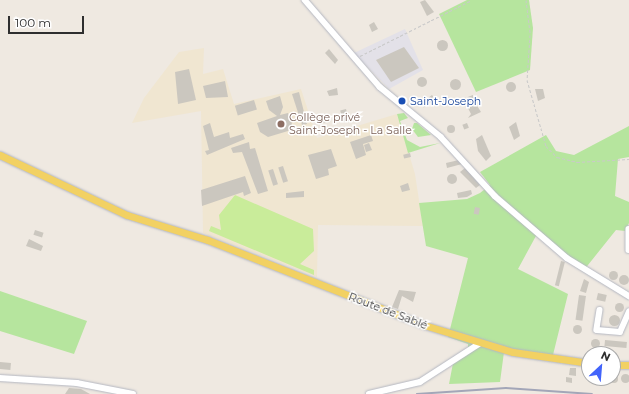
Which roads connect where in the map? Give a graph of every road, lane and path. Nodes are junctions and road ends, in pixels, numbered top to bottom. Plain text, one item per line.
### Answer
1 (305, 0) edge
2 (472, 0) edge
3 (526, 0) edge
4 (356, 61) junction
5 (0, 155) edge
6 (629, 159) edge
7 (629, 230) edge
8 (629, 250) edge
9 (629, 296) edge
10 (600, 310) dead end
11 (629, 312) edge
12 (479, 344) junction
13 (581, 362) edge
14 (0, 378) edge
15 (133, 394) edge
16 (369, 394) edge

1 - 4 street
2 - 4 path
3 - 6 path
4 - 9 street
5 - 12 main road, Route de Sablé
7 - 8 street
10 - 11 street
12 - 13 main road, Route de Sablé
12 - 16 street
14 - 15 street

